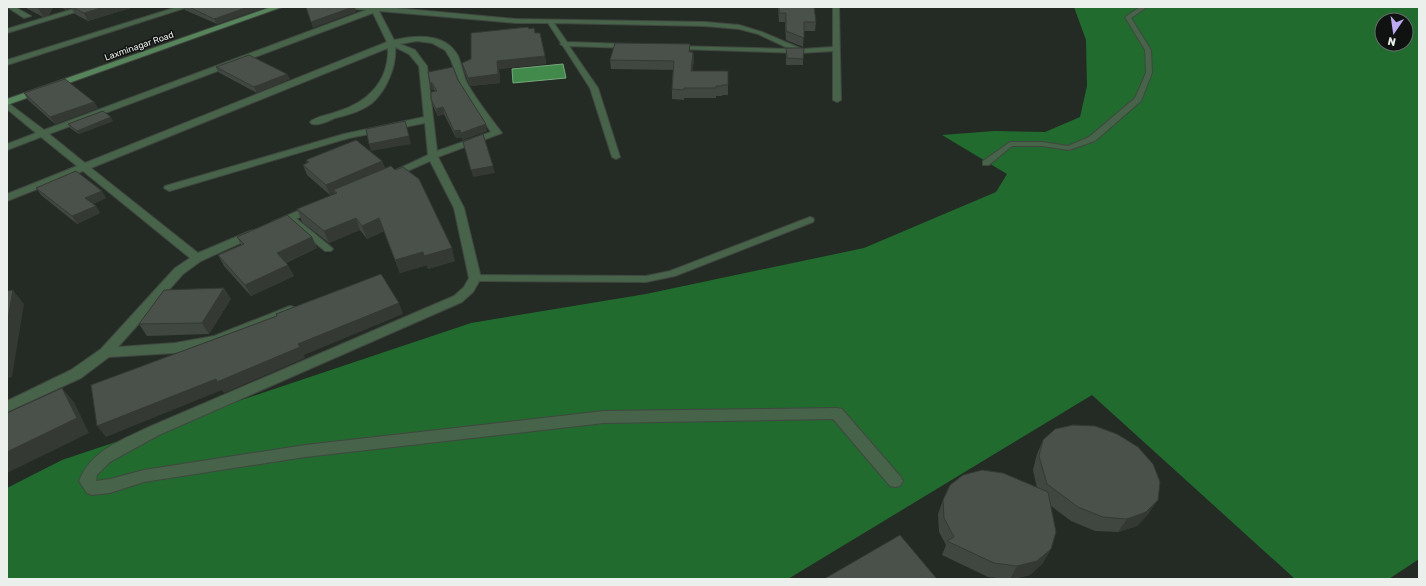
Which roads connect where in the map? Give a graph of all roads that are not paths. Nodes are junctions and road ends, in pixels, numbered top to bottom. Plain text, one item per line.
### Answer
1 (10, 7) edge
2 (88, 7) edge
3 (184, 7) edge
4 (278, 7) edge
5 (353, 7) edge
6 (432, 7) edge
7 (836, 7) edge
8 (1144, 7) edge
9 (378, 8) edge
10 (421, 12) junction
11 (27, 16) dead end
12 (516, 21) joint
13 (550, 22) junction
14 (7, 31) edge
15 (392, 43) junction
16 (563, 44) junction
17 (635, 46) edge
18 (666, 47) edge
19 (836, 49) junction
20 (801, 51) junction
21 (7, 63) edge
22 (838, 100) dead end
23 (7, 102) edge
24 (7, 105) edge
25 (430, 119) junction
26 (315, 122) dead end
27 (42, 134) junction
28 (7, 147) edge
29 (433, 156) junction
30 (616, 157) dead end
31 (986, 163) dead end
32 (84, 167) junction
33 (376, 181) edge
34 (169, 188) dead end
35 (7, 198) edge
36 (326, 202) edge
37 (290, 218) junction
38 (810, 220) dead end
39 (328, 249) dead end
40 (197, 258) junction
41 (474, 278) junction
42 (301, 305) edge
43 (106, 352) junction
44 (7, 407) edge
45 (895, 481) dead end

1 - 11 street
2 - 14 street
3 - 21 street
4 - 23 street, Laxminagar Road
5 - 9 street
6 - 10 street
7 - 19 lane
8 - 31 lane
9 - 10 street
9 - 15 street
9 - 27 street
10 - 12 street
12 - 13 lane
13 - 16 lane
13 - 20 lane
15 - 25 street
15 - 26 street
15 - 29 street
15 - 32 street
16 - 17 lane
16 - 30 lane
18 - 20 lane
19 - 20 lane
19 - 22 lane
24 - 27 street
25 - 29 street
25 - 34 street
27 - 28 street
27 - 32 street
29 - 33 street
29 - 41 street
32 - 35 street
32 - 40 street
36 - 37 street
37 - 39 lane
37 - 40 street
38 - 41 lane
40 - 43 street
41 - 45 street
42 - 43 street
43 - 44 street

